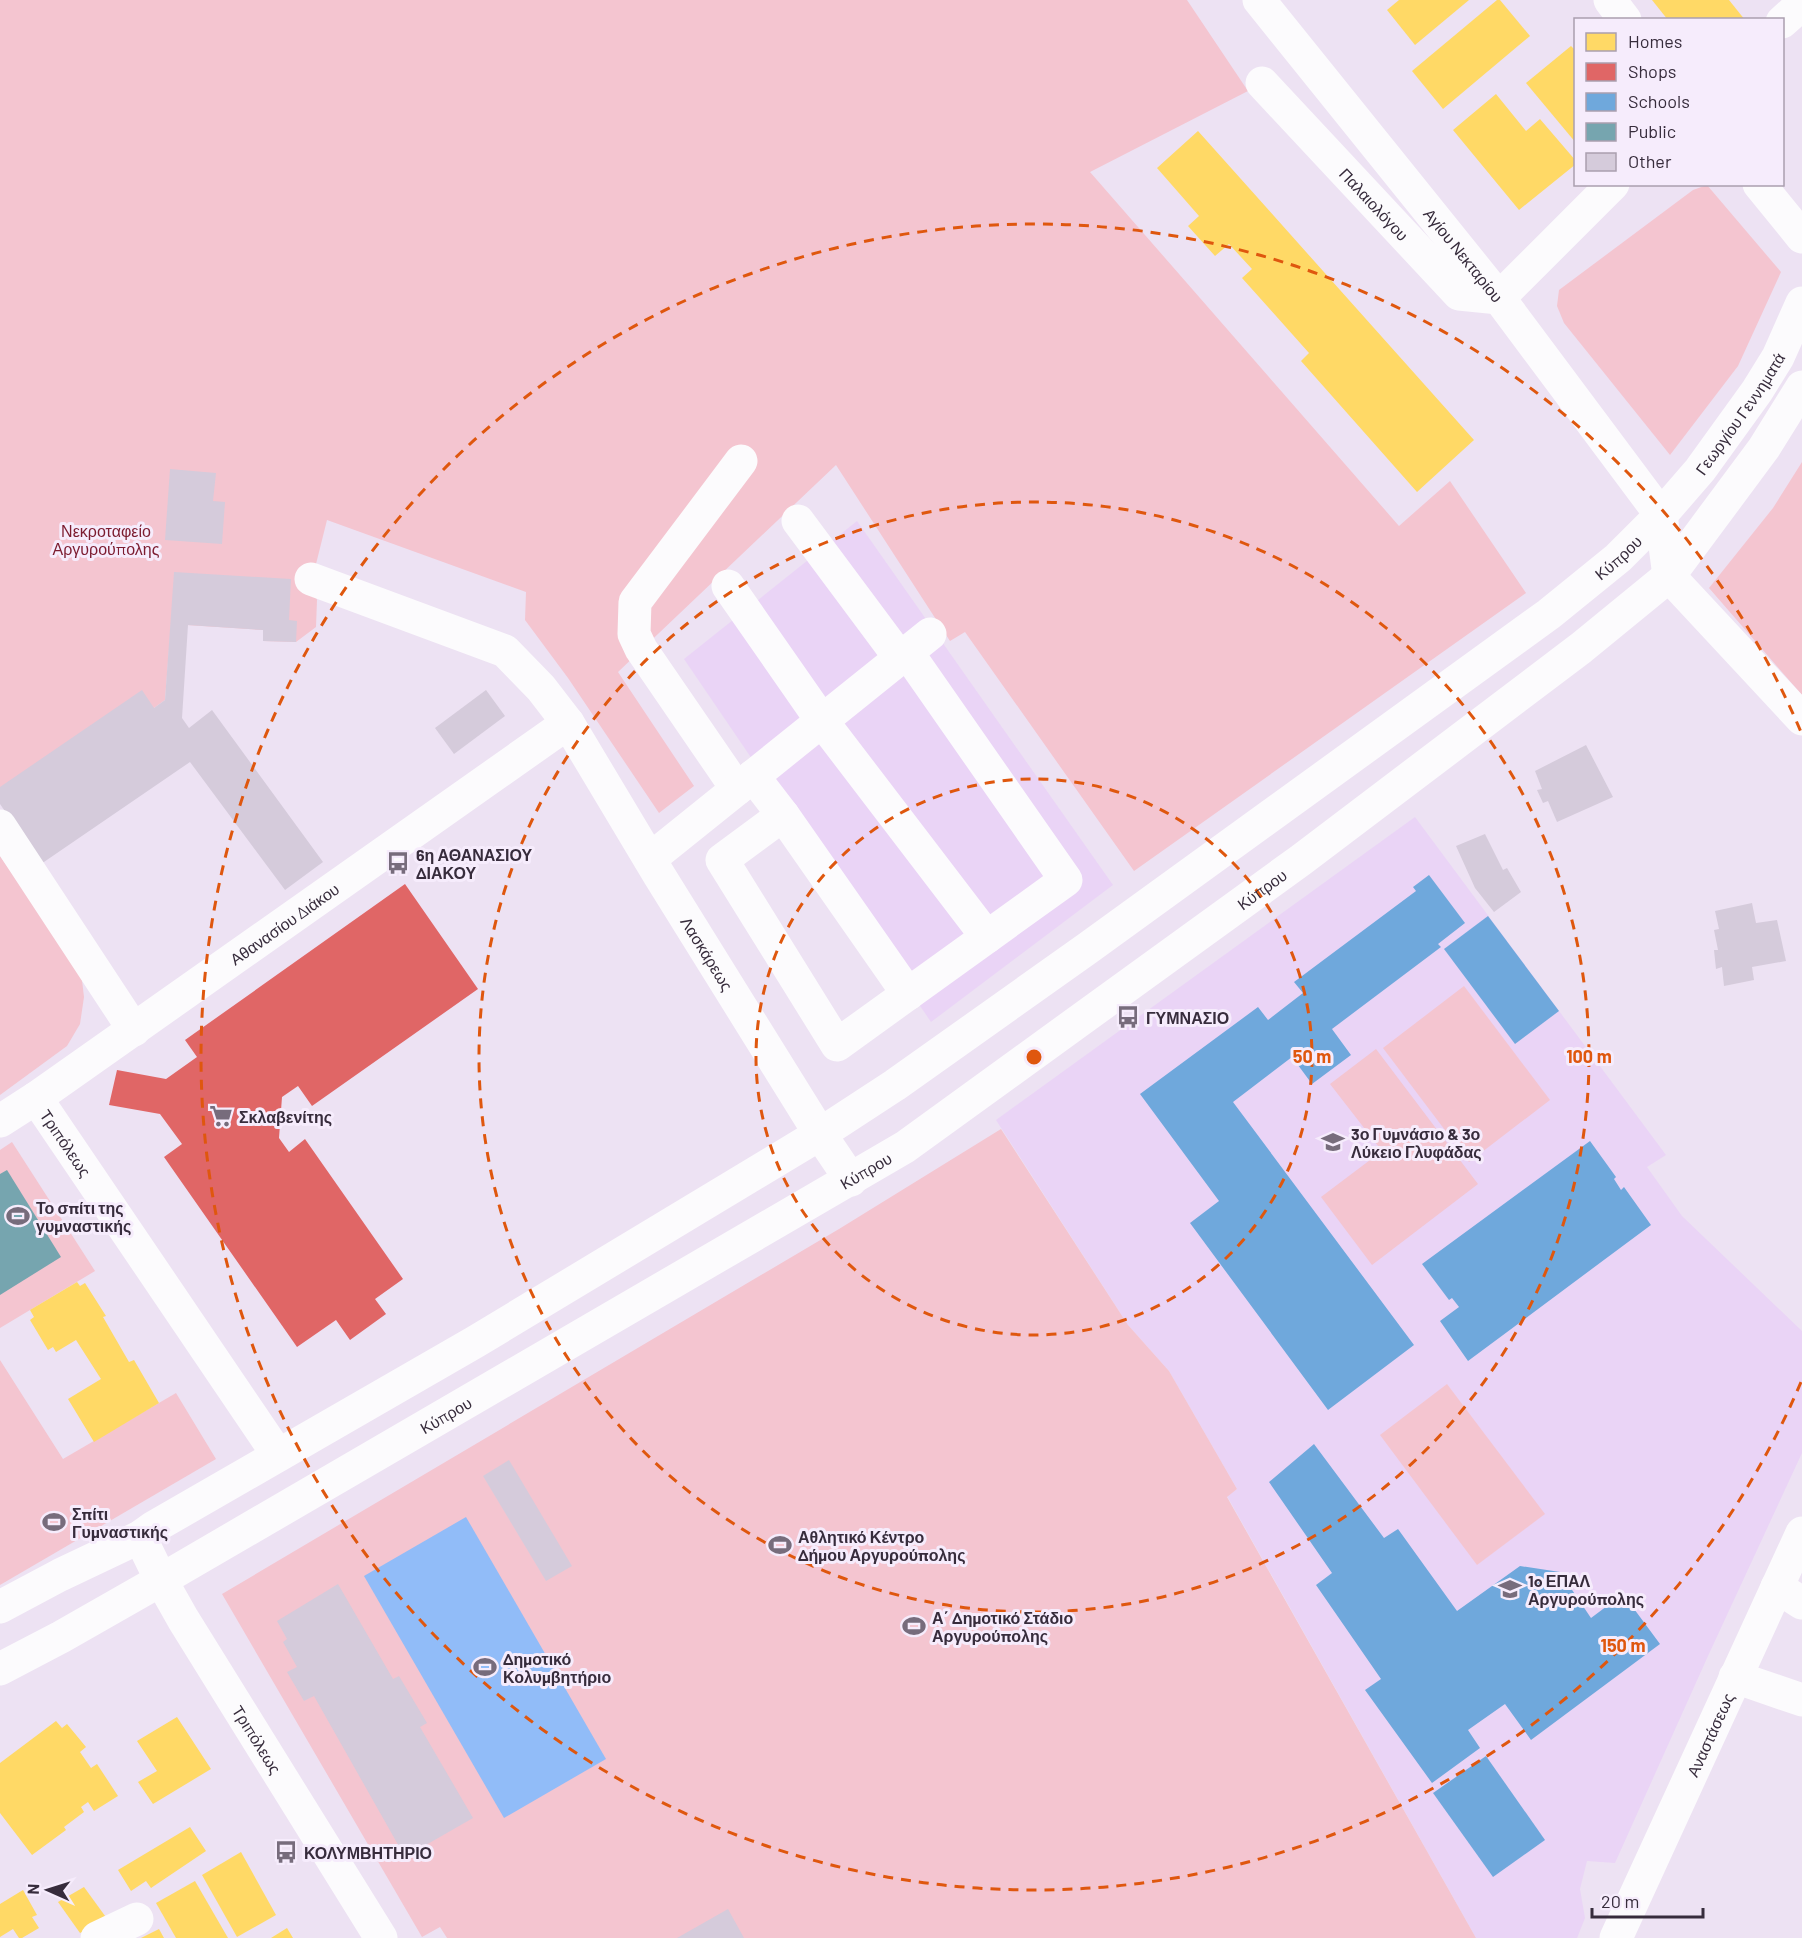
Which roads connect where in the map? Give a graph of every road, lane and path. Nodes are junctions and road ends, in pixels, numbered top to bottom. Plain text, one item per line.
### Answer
1 (1259, 0) edge
2 (1610, 0) edge
3 (1802, 4) edge
4 (1624, 18) edge
5 (1784, 20) edge
6 (1262, 83) dead end
7 (1611, 186) edge
8 (1761, 186) edge
9 (1802, 237) edge
10 (1499, 298) junction
11 (1802, 303) edge
12 (1802, 387) edge
13 (741, 461) dead end
14 (1661, 515) junction
15 (798, 521) dead end
16 (1669, 576) junction
17 (311, 579) dead end
18 (728, 586) dead end
19 (912, 648) junction
20 (1802, 719) edge
21 (822, 721) junction
22 (568, 723) junction
23 (745, 782) junction
24 (783, 814) junction
25 (0, 826) edge
26 (650, 859) junction
27 (987, 937) junction
28 (908, 994) junction
29 (134, 1030) junction
30 (36, 1098) junction
31 (0, 1120) edge
32 (820, 1134) junction
33 (851, 1180) junction
34 (278, 1455) junction
35 (1802, 1533) edge
36 (140, 1537) junction
37 (161, 1580) junction
38 (1789, 1595) edge
39 (0, 1606) edge
40 (0, 1669) edge
41 (1735, 1677) junction
42 (1802, 1700) edge
43 (137, 1919) dead end
44 (97, 1938) edge
45 (381, 1938) edge
46 (1616, 1938) edge

1 - 10 main road, Αγίου Νεκταρίου
2 - 4 main road
3 - 5 main road
6 - 10 main road, Παλαιολόγου
7 - 10 main road
8 - 9 main road
10 - 14 main road, Αγίου Νεκταρίου
11 - 14 main road, Γεωργίου Γεννηματά
12 - 16 main road
13 - 23 main road
14 - 16 main road
14 - 32 main road, Κύπρου
15 - 19 main road
16 - 20 main road
16 - 33 main road, Κύπρου
17 - 22 main road, Λασκάρεως
18 - 21 main road
19 - 21 main road
19 - 27 main road
21 - 23 main road
21 - 27 main road
22 - 26 main road, Λασκάρεως
22 - 29 main road, Αθανασίου Διάκου
23 - 24 main road
23 - 26 main road
24 - 28 main road
24 - 28 main road
25 - 29 main road
26 - 32 main road, Λασκάρεως
27 - 28 main road
29 - 30 main road, Αθανασίου Διάκου
30 - 31 main road, Αθανασίου Διάκου
30 - 34 main road, Τριπόλεως
32 - 33 main road, Λασκάρεως
32 - 34 main road, Κύπρου
33 - 37 main road, Κύπρου
34 - 36 main road, Κύπρου
35 - 38 main road, Αναστάσεως
36 - 37 main road, Τριπόλεως
36 - 39 main road, Κύπρου
37 - 40 main road, Κύπρου
37 - 45 main road, Τριπόλεως
38 - 41 main road, Αναστάσεως
41 - 42 main road
41 - 46 main road, Αναστάσεως
43 - 44 main road

